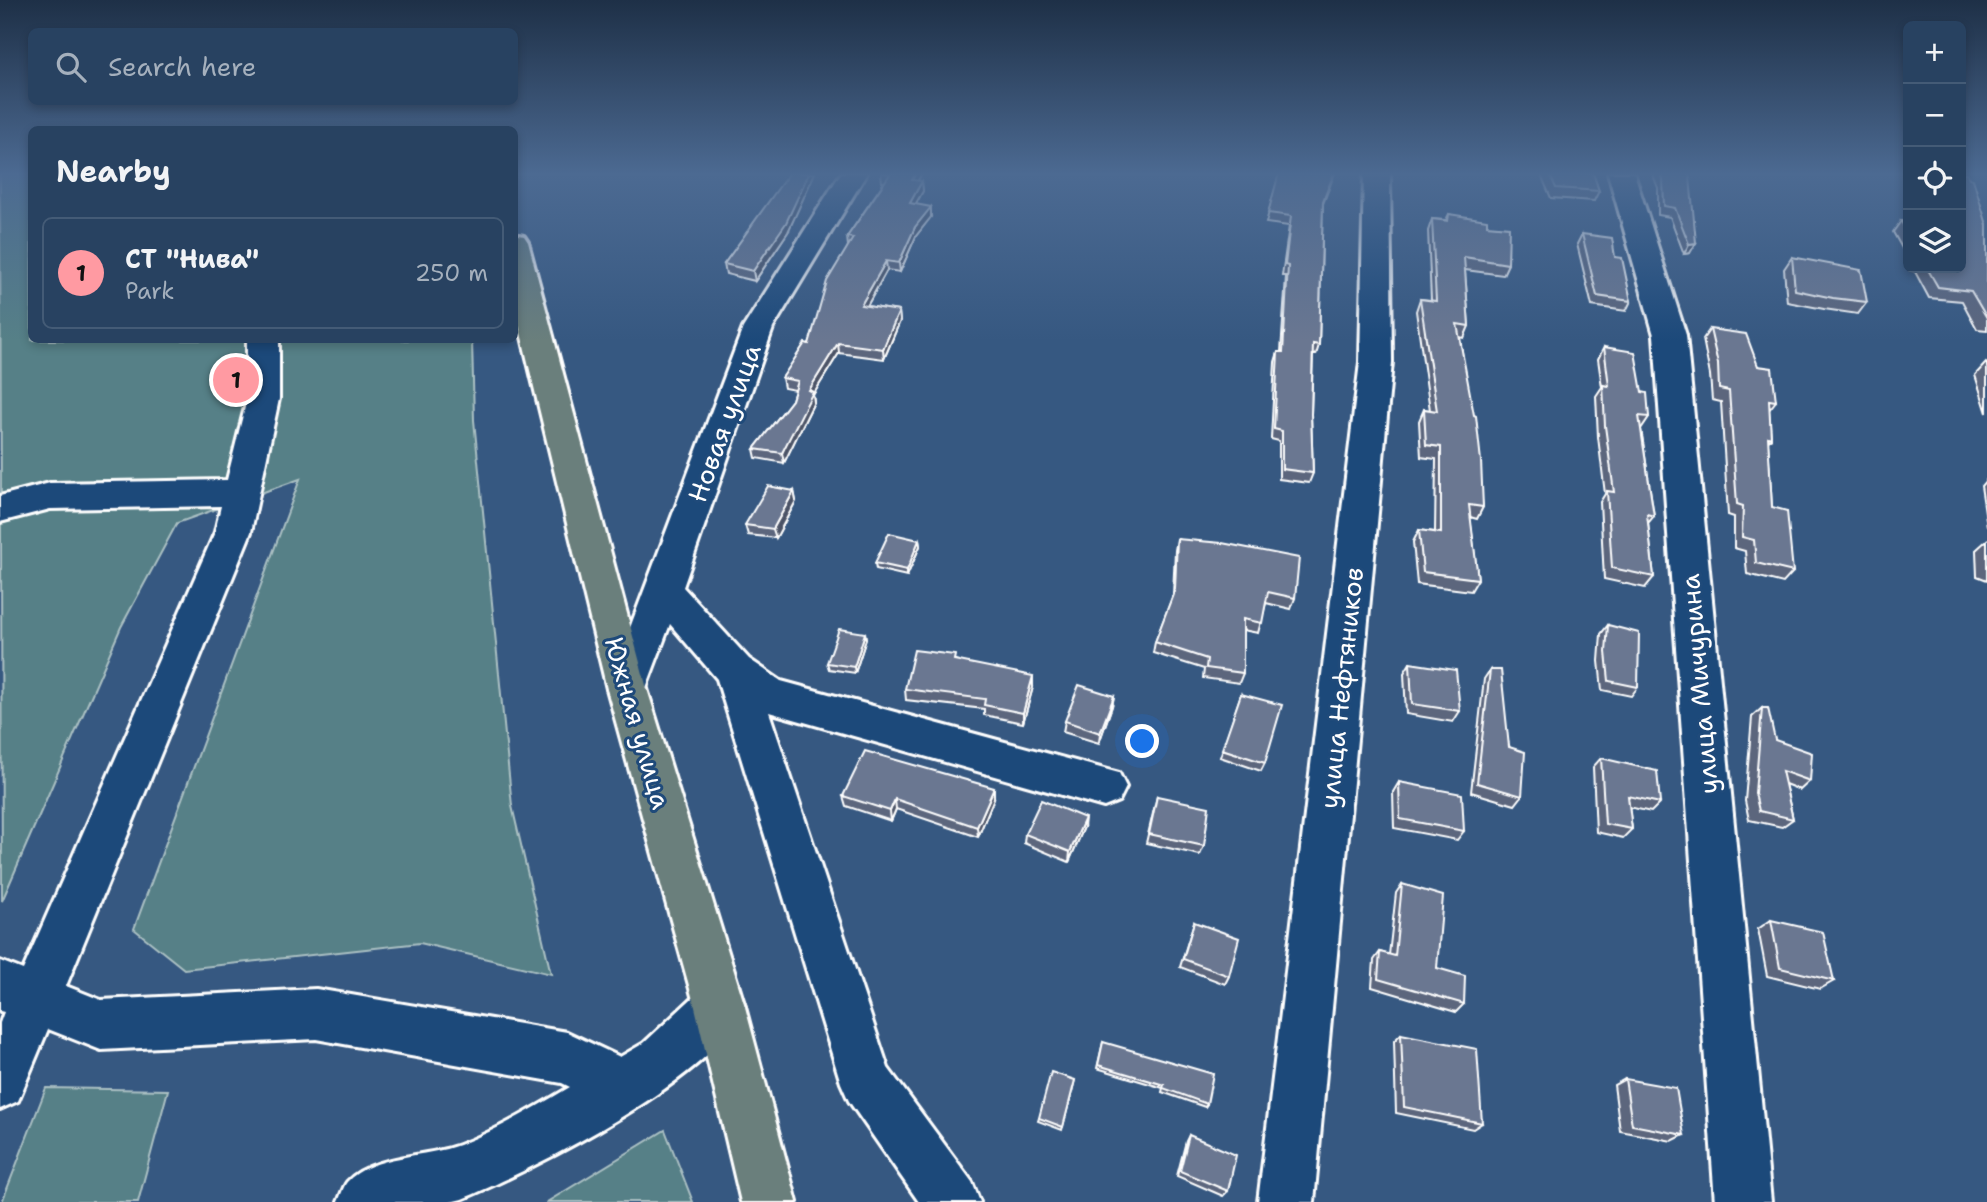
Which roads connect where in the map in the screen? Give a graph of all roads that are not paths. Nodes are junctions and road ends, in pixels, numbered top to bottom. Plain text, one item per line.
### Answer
1 (820, 229) edge
2 (1377, 229) edge
3 (1638, 229) edge
4 (518, 258) edge
5 (264, 343) edge
6 (242, 493) junction
7 (7, 498) edge
8 (663, 590) junction
9 (735, 671) junction
10 (627, 689) junction
11 (1104, 786) dead end
12 (17, 993) edge
13 (719, 1007) junction
14 (0, 1083) edge
15 (622, 1086) junction
16 (462, 1172) junction
17 (366, 1202) edge
18 (411, 1202) edge
19 (769, 1202) edge
20 (952, 1202) edge
21 (1286, 1202) edge
22 (1743, 1202) edge

1 - 8 street, Новая улица
2 - 21 street, улица Нефтяников
3 - 22 street, улица Мичурина
4 - 10 highway, Южная улица
5 - 6 street
6 - 7 street
6 - 12 street
8 - 9 street
8 - 10 street, Новая улица
9 - 11 street
9 - 20 street
10 - 13 highway, Южная улица
12 - 14 street
12 - 15 street
13 - 15 street
13 - 19 highway, Южная улица
15 - 16 street
16 - 17 street
16 - 18 street

